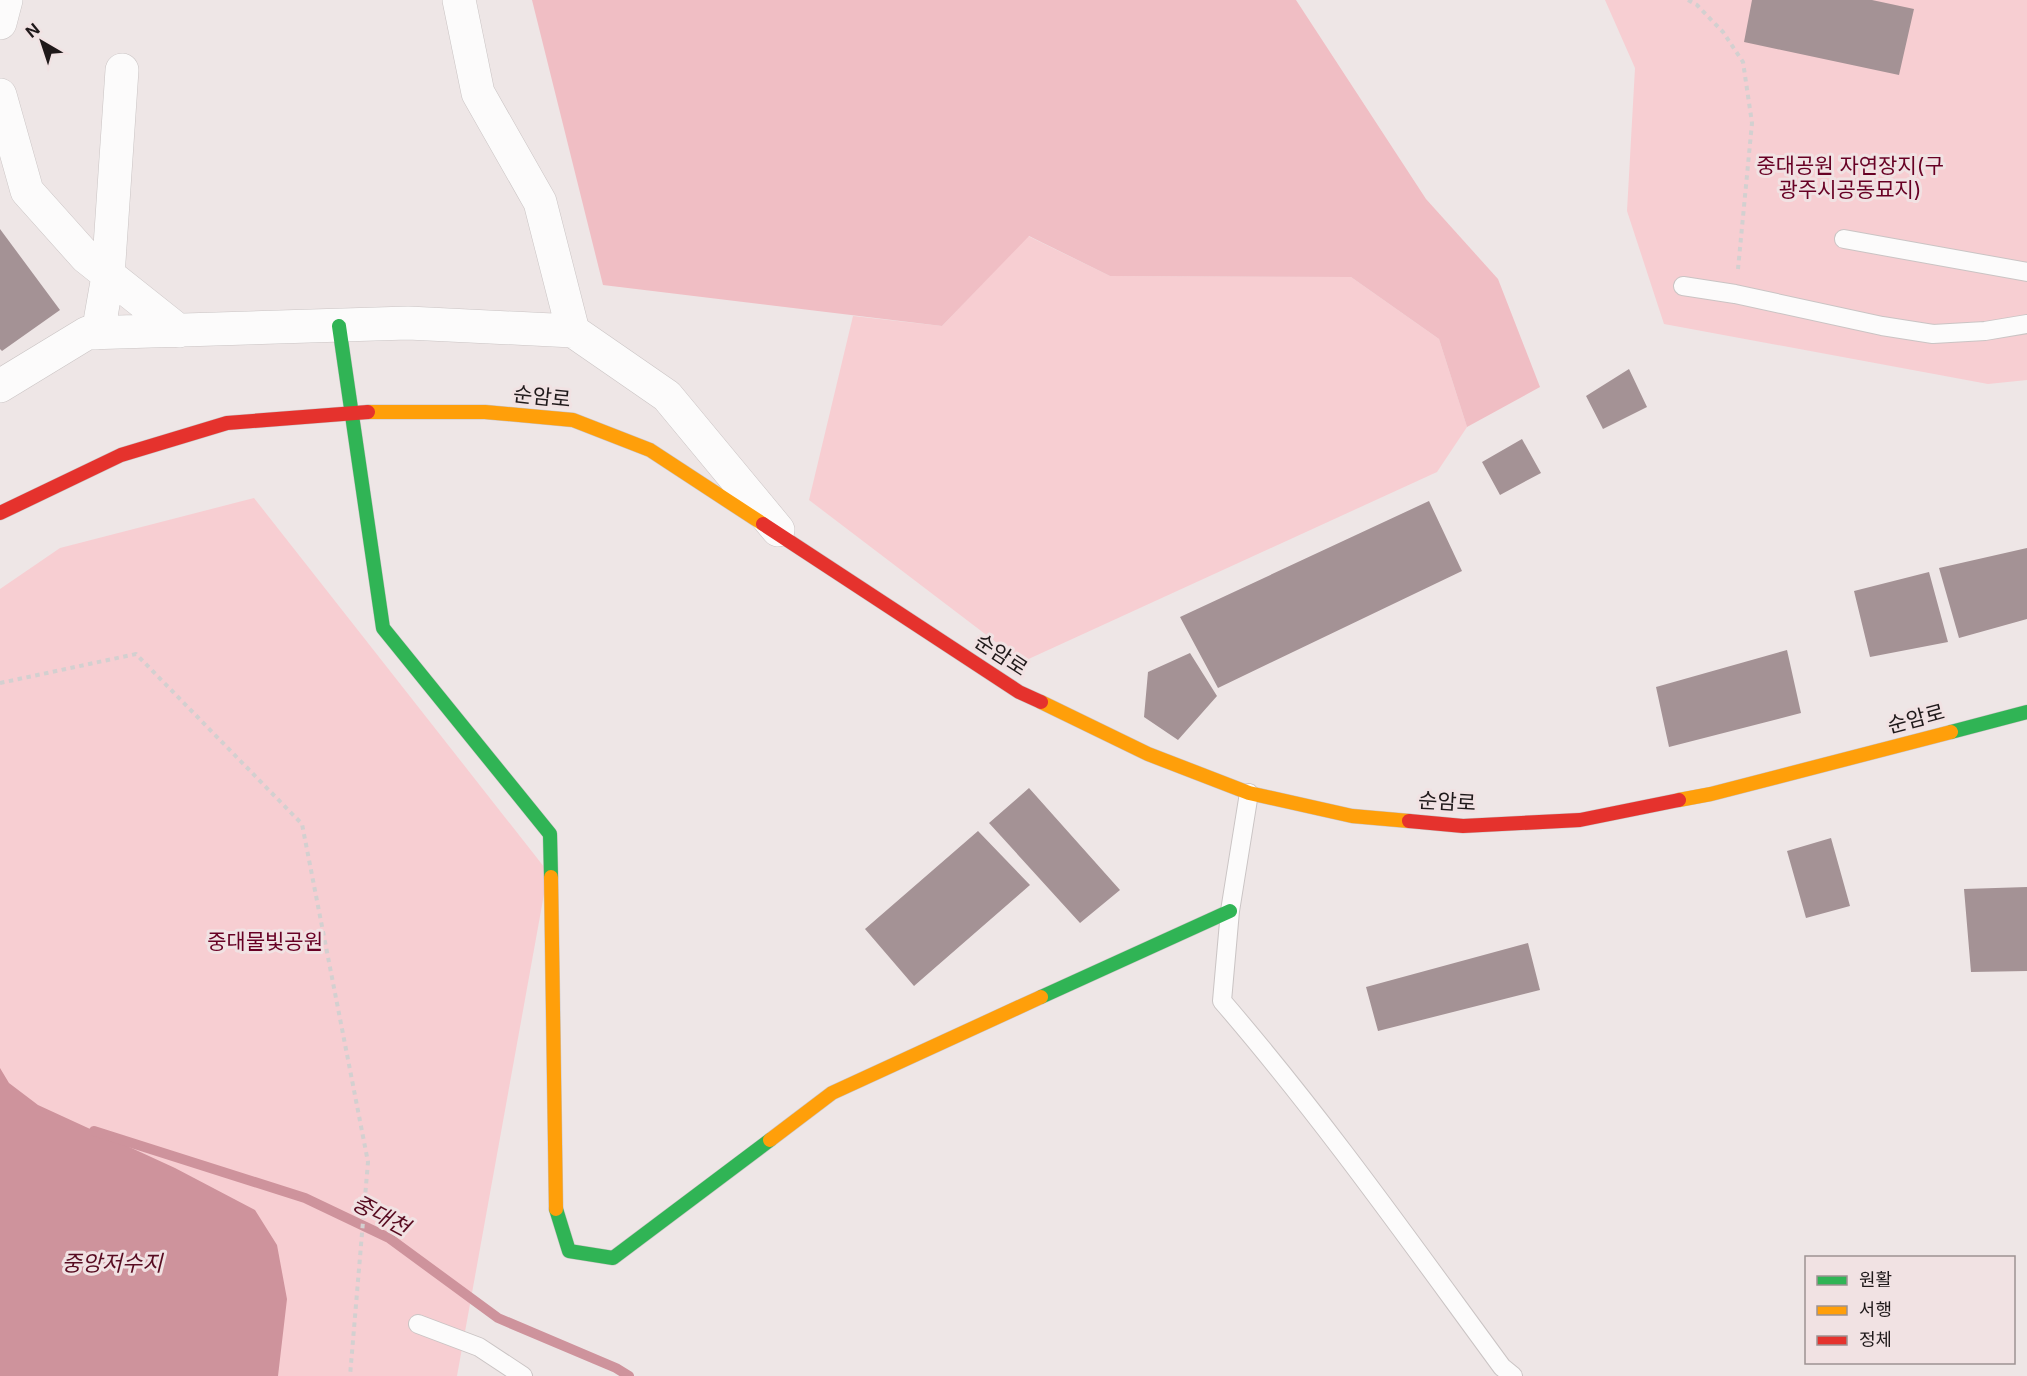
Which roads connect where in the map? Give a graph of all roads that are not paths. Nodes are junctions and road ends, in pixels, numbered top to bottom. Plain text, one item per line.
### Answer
1 (6, 0) edge
2 (459, 0) edge
3 (0, 23) edge
4 (122, 70) dead end
5 (0, 95) edge
6 (1844, 239) dead end
7 (2027, 272) edge
8 (108, 276) junction
9 (1683, 286) dead end
10 (2027, 324) edge
11 (339, 326) junction
12 (179, 331) junction
13 (573, 331) junction
14 (98, 333) junction
15 (0, 386) edge
16 (351, 412) junction
17 (0, 513) edge
18 (784, 538) junction
19 (2027, 712) edge
20 (1249, 793) junction
21 (1230, 911) junction
22 (418, 1324) dead end
23 (523, 1376) edge
24 (1513, 1376) edge

1 - 3 street
2 - 13 street
4 - 8 street
5 - 8 street
6 - 7 lane
8 - 12 street
8 - 14 street
9 - 10 lane
11 - 12 street
11 - 13 street
11 - 16 street
12 - 14 street
13 - 18 street
14 - 15 street
16 - 17 street, 순암로
16 - 18 street, 순암로
16 - 21 street
18 - 20 street, 순암로
19 - 20 street, 순암로
20 - 21 lane
21 - 24 lane
22 - 23 lane

